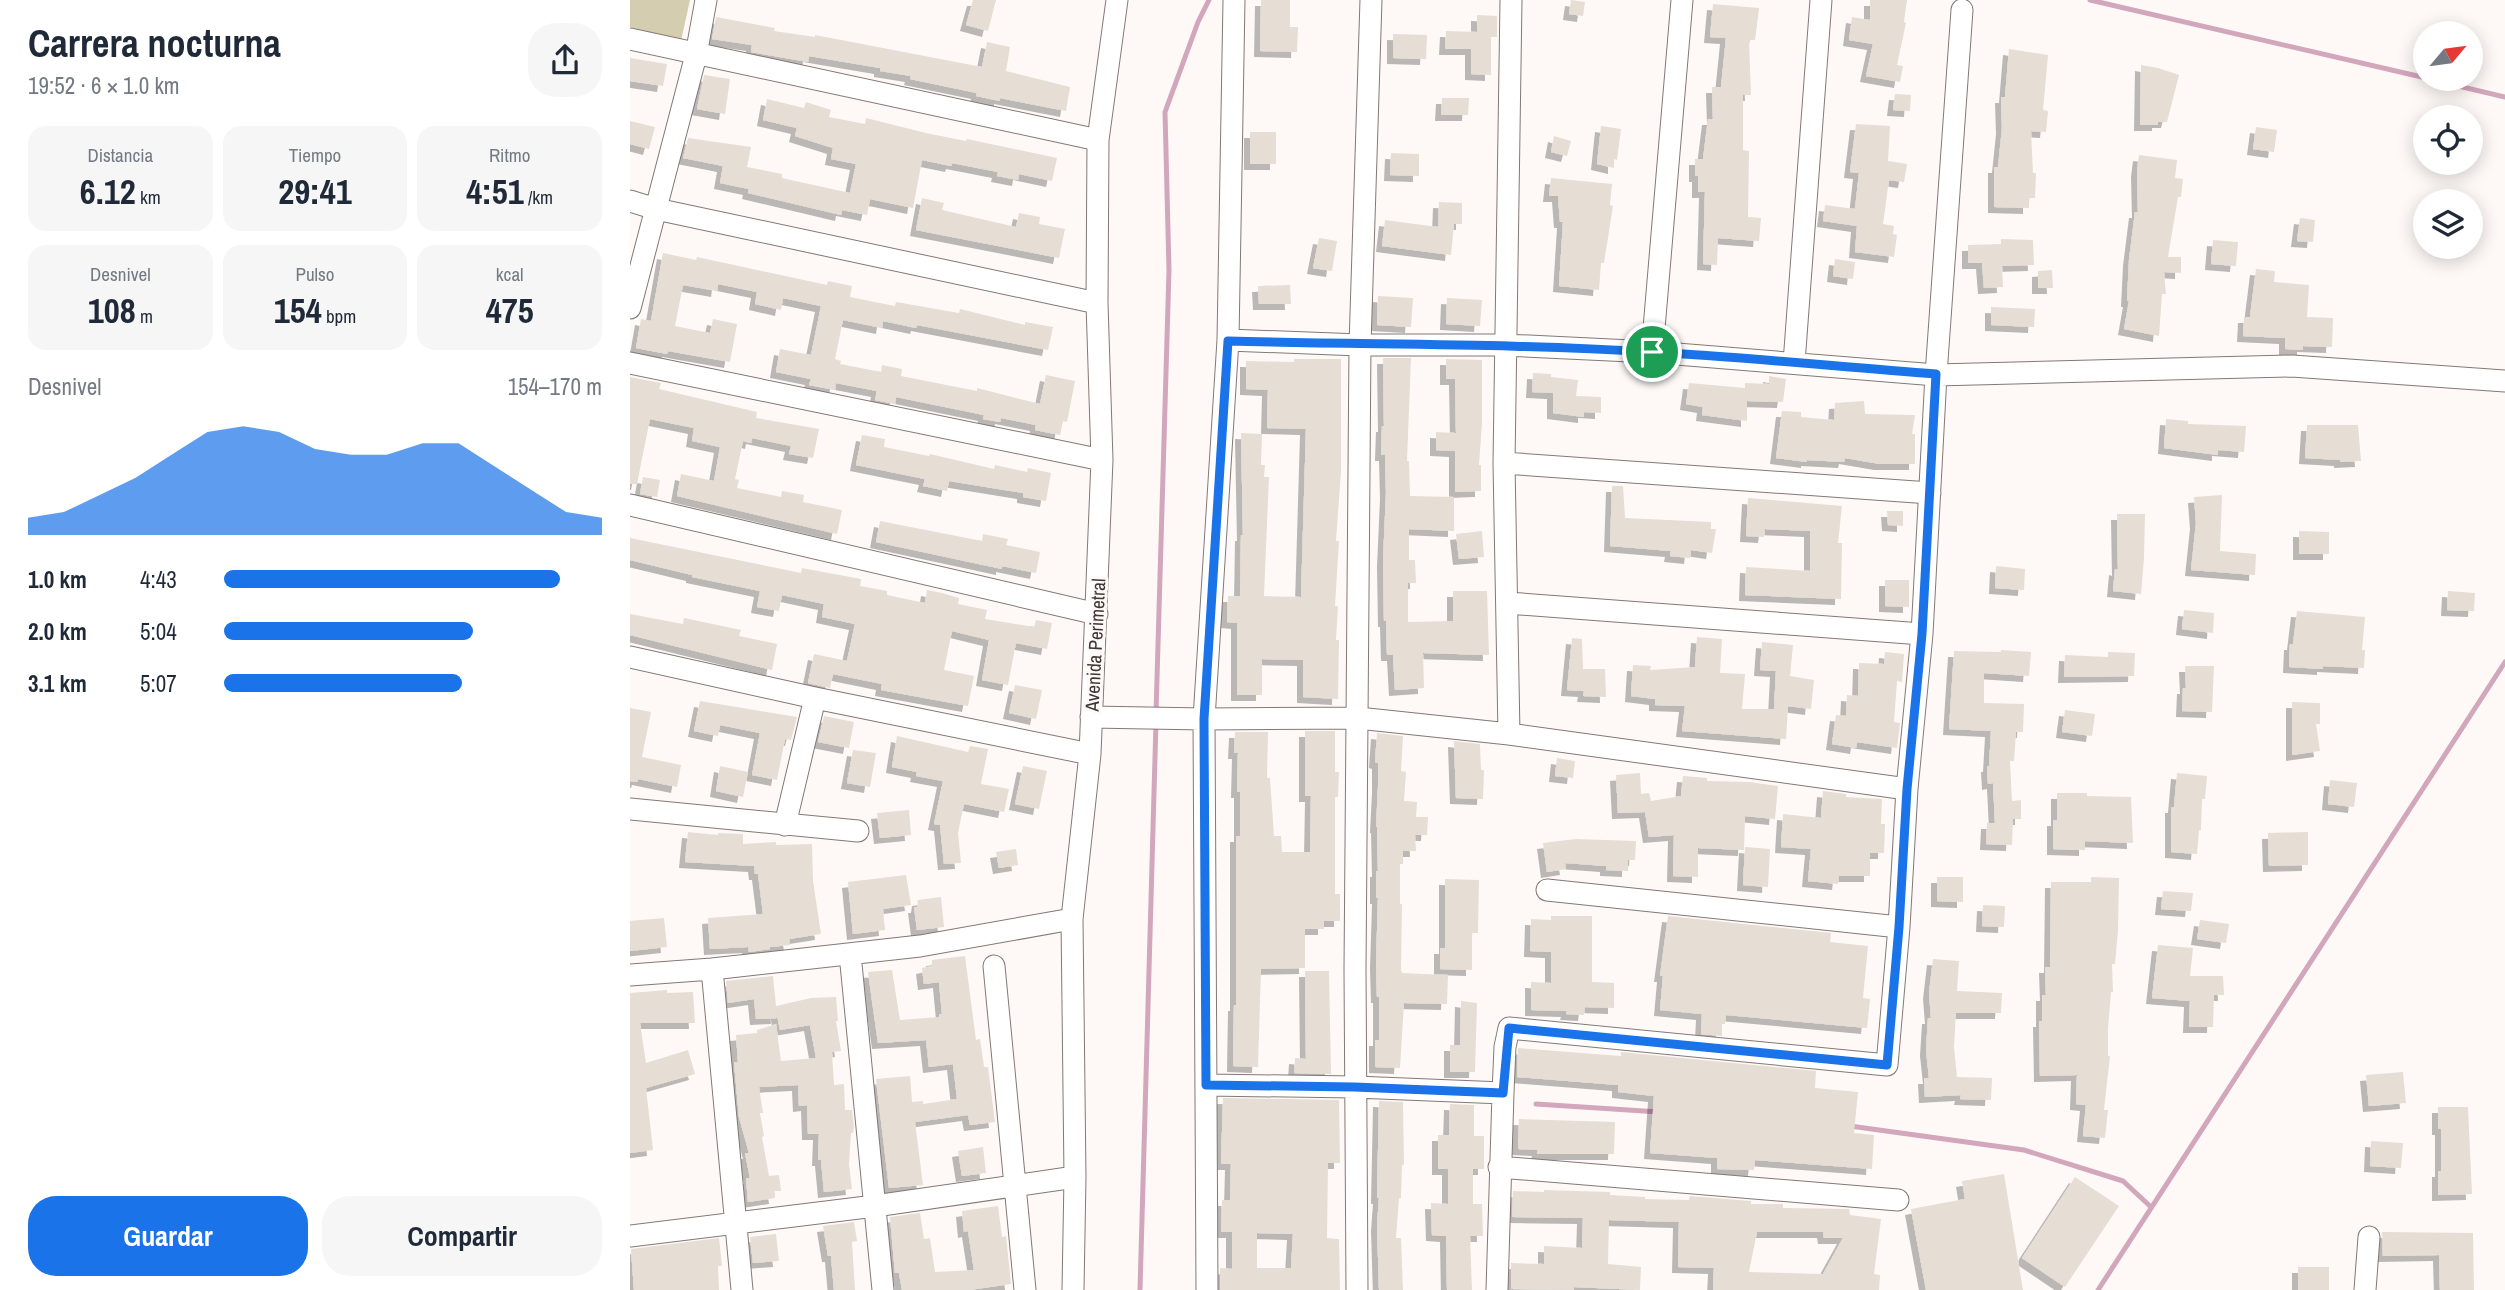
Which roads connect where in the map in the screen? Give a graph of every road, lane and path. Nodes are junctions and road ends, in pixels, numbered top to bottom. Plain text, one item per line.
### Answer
1 (706, 0) edge
2 (1117, 0) edge
3 (1234, 0) edge
4 (1371, 0) edge
5 (1511, 0) edge
6 (1682, 0) edge
7 (1821, 0) edge
8 (1962, 10) dead end
9 (630, 39) edge
10 (696, 55) junction
11 (1098, 139) junction
12 (630, 201) edge
13 (656, 209) junction
14 (1097, 303) junction
15 (630, 308) edge
16 (1228, 341) junction
17 (1360, 345) junction
18 (1506, 345) junction
19 (1652, 352) junction
20 (630, 363) edge
21 (1794, 363) junction
22 (1936, 374) junction
23 (2505, 381) edge
24 (1102, 460) junction
25 (1504, 463) junction
26 (1930, 492) junction
27 (630, 505) edge
28 (1508, 603) junction
29 (1097, 614) junction
30 (1922, 634) junction
31 (630, 657) edge
32 (815, 698) junction
33 (1091, 717) junction
34 (1358, 718) junction
35 (1204, 719) junction
36 (1509, 734) junction
37 (1090, 754) junction
38 (1907, 789) junction
39 (630, 809) edge
40 (785, 825) junction
41 (858, 831) dead end
42 (1547, 890) dead end
43 (1072, 919) junction
44 (1899, 927) junction
45 (850, 954) junction
46 (994, 965) dead end
47 (712, 968) junction
48 (630, 975) edge
49 (1206, 1085) junction
50 (1354, 1087) junction
51 (1503, 1093) junction
52 (1499, 1167) junction
53 (1075, 1177) junction
54 (1015, 1186) junction
55 (1898, 1200) dead end
56 (875, 1206) junction
57 (736, 1223) junction
58 (630, 1236) edge
59 (2369, 1237) dead end
60 (742, 1290) edge
61 (883, 1290) edge
62 (1025, 1290) edge
63 (1073, 1290) edge
64 (1207, 1290) edge
65 (1357, 1290) edge
66 (1497, 1290) edge
67 (2365, 1290) edge

1 - 10 street
2 - 11 street, Avenida Perimetral
3 - 16 street
4 - 17 street
5 - 18 street
6 - 19 street
7 - 21 street
8 - 22 street
9 - 10 street
10 - 11 street
10 - 13 street
11 - 14 street, Avenida Perimetral
12 - 13 street
13 - 14 street
13 - 15 street
14 - 24 street, Avenida Perimetral
16 - 17 street
16 - 35 street
17 - 18 street
17 - 34 street
18 - 19 street
18 - 25 street
19 - 21 street
20 - 24 street
21 - 22 street
22 - 23 street
22 - 26 street
24 - 29 street, Avenida Perimetral
25 - 26 street
25 - 28 street
26 - 30 street
27 - 29 street
28 - 30 street
28 - 36 street
29 - 33 street, Avenida Perimetral
30 - 38 street
31 - 32 street
32 - 37 street
32 - 40 street
33 - 35 street
33 - 37 street, Avenida Perimetral
34 - 35 street
34 - 36 street
34 - 50 street
35 - 49 street
36 - 38 street
37 - 43 street, Avenida Perimetral
38 - 44 street
39 - 40 street
40 - 41 street
42 - 44 street
43 - 45 street
43 - 53 street, Avenida Perimetral
44 - 51 street
45 - 47 street
45 - 56 street
46 - 54 street
47 - 48 street
47 - 57 street
49 - 50 street
49 - 64 street
50 - 51 street
50 - 65 street
51 - 52 street
52 - 55 street
52 - 66 street
53 - 54 street
53 - 63 street, Avenida Perimetral
54 - 56 street
54 - 62 street
56 - 57 street
56 - 61 street
57 - 58 street
57 - 60 street
59 - 67 street

